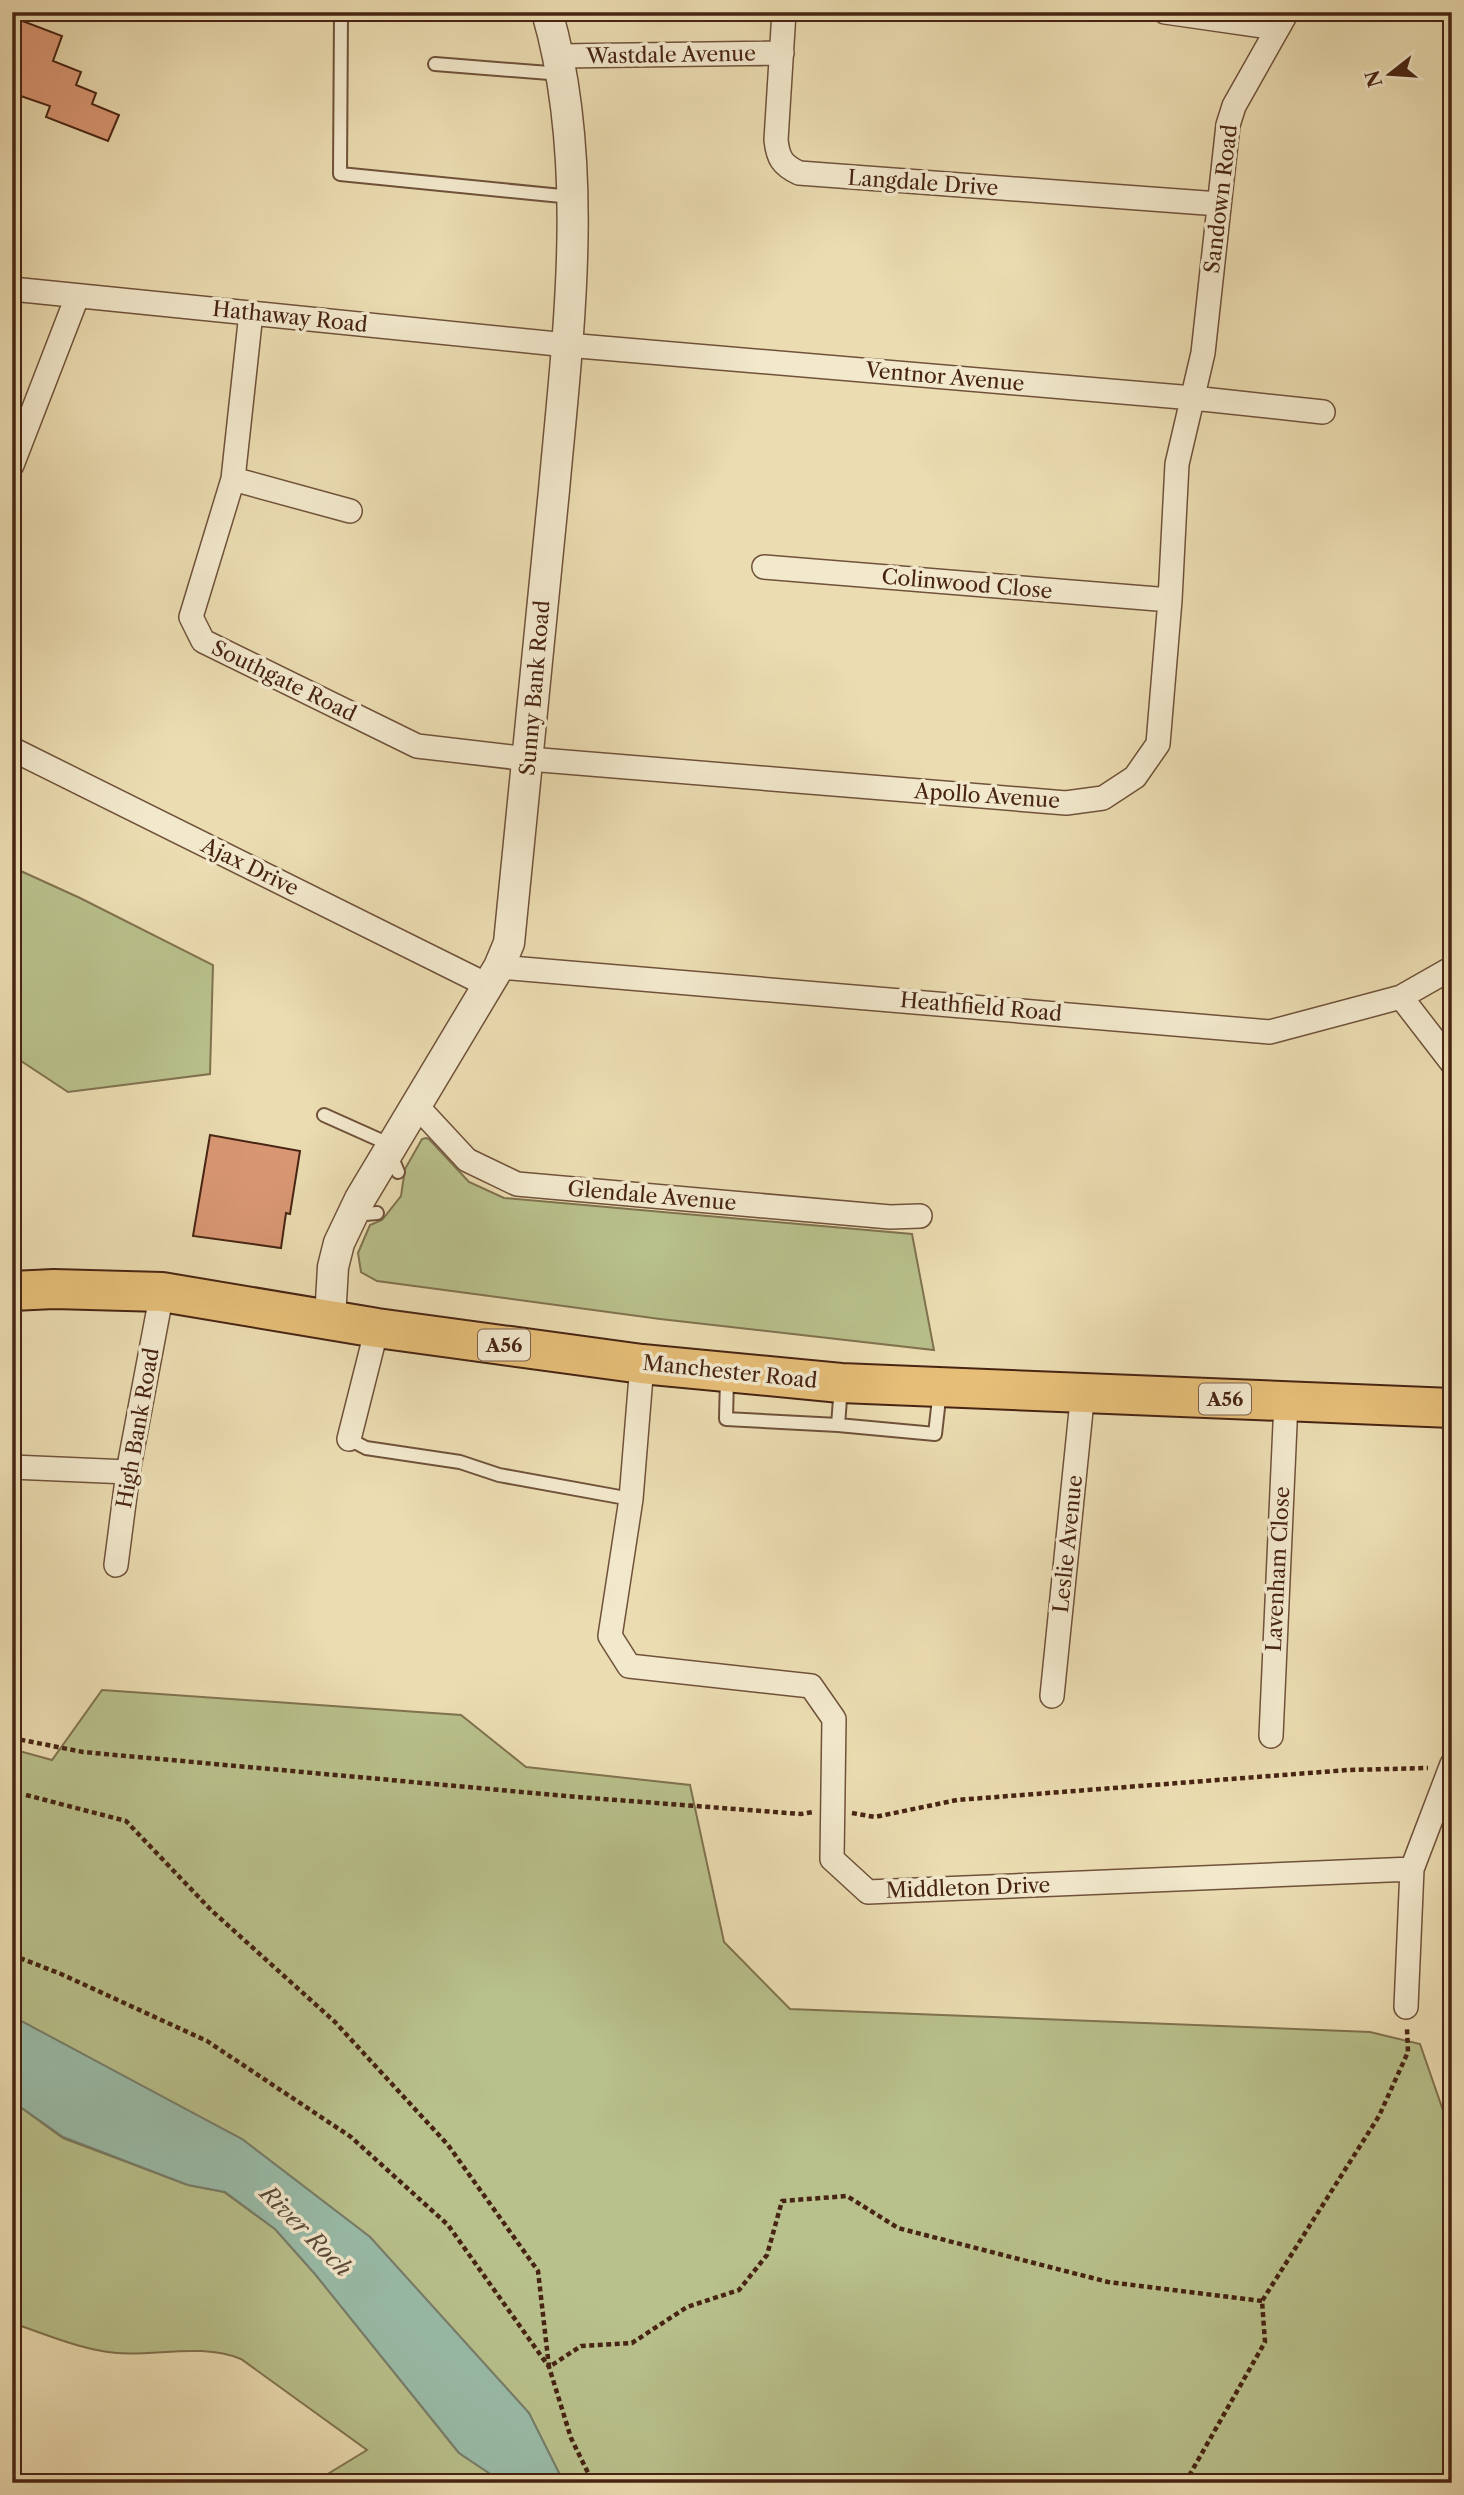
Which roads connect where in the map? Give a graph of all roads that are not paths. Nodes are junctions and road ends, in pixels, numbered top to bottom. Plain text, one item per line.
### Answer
1 (341, 12) edge
2 (547, 12) edge
3 (784, 12) edge
4 (1164, 12) edge
5 (1282, 20) edge
6 (782, 53) junction
7 (435, 64) dead end
8 (561, 65) junction
9 (572, 197) junction
10 (1219, 204) junction
11 (12, 289) edge
12 (77, 296) junction
13 (251, 313) junction
14 (567, 345) junction
15 (1193, 398) junction
16 (1323, 412) dead end
17 (12, 465) edge
18 (233, 479) junction
19 (350, 511) dead end
20 (764, 567) dead end
21 (1170, 600) junction
22 (12, 749) edge
23 (529, 759) junction
24 (1452, 968) edge
25 (493, 976) junction
26 (1401, 997) junction
27 (1452, 1063) edge
28 (415, 1104) junction
29 (324, 1115) dead end
30 (393, 1156) junction
31 (920, 1216) dead end
32 (12, 1291) edge
33 (162, 1292) junction
34 (330, 1320) junction
35 (377, 1328) junction
36 (642, 1364) junction
37 (727, 1373) junction
38 (841, 1383) junction
39 (941, 1387) junction
40 (1083, 1391) junction
41 (1286, 1402) junction
42 (1452, 1408) edge
43 (838, 1425) junction
44 (349, 1439) joint
45 (12, 1467) edge
46 (128, 1472) junction
47 (631, 1499) junction
48 (117, 1565) dead end
49 (1052, 1696) dead end
50 (1271, 1736) dead end
51 (1451, 1766) edge
52 (1412, 1869) junction
53 (1406, 2007) road end

1 - 9 lane
2 - 8 street, Sunny Bank Road
3 - 6 street, Langdale Drive
4 - 5 street
5 - 10 street, Sandown Road
6 - 8 street, Wastdale Avenue
6 - 10 street, Langdale Drive
7 - 8 lane
8 - 9 street, Sunny Bank Road
9 - 14 street, Sunny Bank Road
10 - 15 street, Sandown Road
11 - 12 street, Hathaway Road
12 - 13 street, Hathaway Road
12 - 17 street
13 - 14 street, Hathaway Road
13 - 18 street, Southgate Road
14 - 15 street, Ventnor Avenue
14 - 23 street, Sunny Bank Road
15 - 16 street, Ventnor Avenue
15 - 21 street, Apollo Avenue
18 - 19 street
18 - 23 street, Southgate Road
20 - 21 street, Colinwood Close
21 - 23 street, Apollo Avenue
22 - 25 street, Ajax Drive
23 - 25 street, Sunny Bank Road
24 - 26 street, Heathfield Road
25 - 26 street, Heathfield Road
25 - 28 street, Sunny Bank Road
26 - 27 street
28 - 30 street, Sunny Bank Road
28 - 31 street, Glendale Avenue
29 - 30 lane
30 - 34 street, Sunny Bank Road
32 - 33 highway, Manchester Road / A56
33 - 34 highway, Manchester Road / A56
33 - 46 street, High Bank Road
34 - 35 highway, Manchester Road / A56
35 - 36 highway, Manchester Road / A56
35 - 44 street
36 - 37 highway, Manchester Road / A56
36 - 47 street, Middleton Drive
37 - 38 highway, Manchester Road / A56
37 - 43 lane
38 - 39 highway, Manchester Road / A56
38 - 43 lane
39 - 40 highway, Manchester Road / A56
39 - 43 lane
40 - 41 highway, Manchester Road / A56
40 - 49 street, Leslie Avenue
41 - 42 highway, Manchester Road / A56
41 - 50 street, Lavenham Close
44 - 47 lane
45 - 46 street
46 - 48 street, High Bank Road
47 - 52 street, Middleton Drive
51 - 52 street
52 - 53 street

